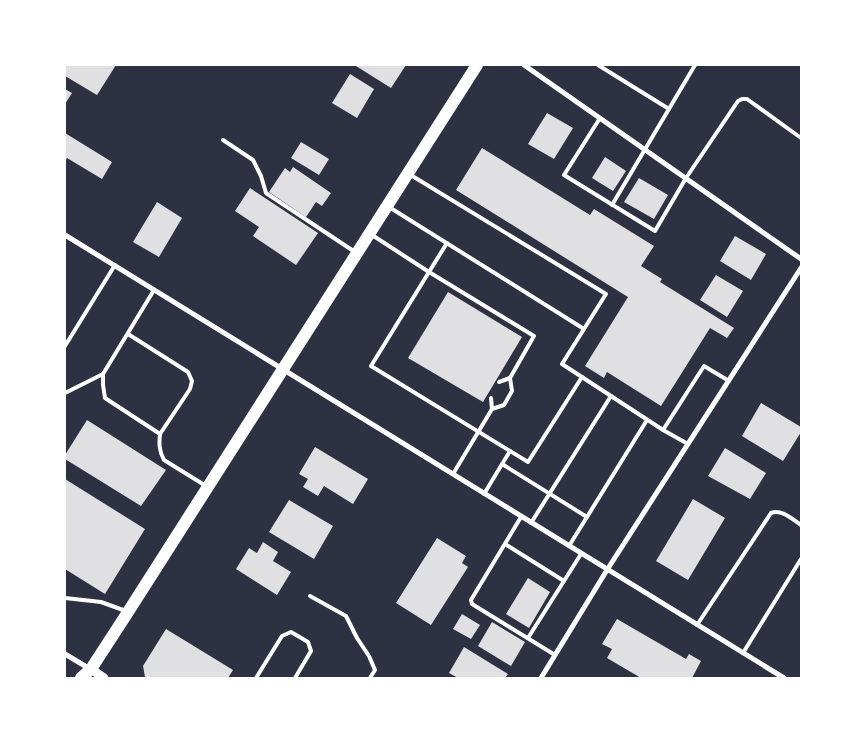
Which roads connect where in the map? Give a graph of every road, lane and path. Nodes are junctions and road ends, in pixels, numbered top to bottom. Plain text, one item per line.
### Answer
1 (477, 65) edge
2 (524, 65) edge
3 (598, 65) edge
4 (695, 65) edge
5 (669, 109) junction
6 (600, 118) junction
7 (801, 138) edge
8 (223, 140) dead end
9 (644, 149) junction
10 (408, 173) junction
11 (686, 178) junction
12 (612, 205) junction
13 (387, 206) junction
14 (370, 233) junction
15 (65, 234) edge
16 (447, 243) junction
17 (357, 254) junction
18 (801, 258) edge
19 (115, 265) junction
20 (801, 268) edge
21 (430, 272) junction
22 (154, 290) junction
23 (584, 329) junction
24 (128, 334) junction
25 (65, 346) edge
26 (283, 369) junction
27 (102, 374) junction
28 (582, 377) junction
29 (510, 378) junction
30 (729, 381) junction
31 (499, 382) dead end
32 (65, 393) edge
33 (611, 396) junction
34 (491, 398) dead end
35 (492, 409) junction
36 (648, 420) junction
37 (663, 430) junction
38 (478, 432) junction
39 (160, 434) junction
40 (688, 444) junction
41 (510, 451) junction
42 (502, 464) junction
43 (453, 474) junction
44 (207, 487) junction
45 (550, 493) junction
46 (484, 494) junction
47 (521, 517) junction
48 (586, 517) junction
49 (531, 523) junction
50 (801, 525) edge
51 (505, 544) junction
52 (568, 546) junction
53 (581, 554) junction
54 (801, 559) edge
55 (608, 570) junction
56 (564, 581) junction
57 (310, 596) dead end
58 (65, 598) edge
59 (128, 612) junction
60 (697, 625) junction
61 (528, 638) junction
62 (743, 653) junction
63 (65, 654) edge
64 (555, 655) junction
65 (87, 675) edge
66 (104, 678) edge
67 (256, 678) edge
68 (294, 678) edge
69 (370, 678) edge
70 (541, 678) edge
71 (784, 678) edge

1 - 10 main road
2 - 6 street
3 - 5 lane
4 - 5 lane
5 - 9 lane
6 - 9 street
6 - 12 lane
7 - 11 lane
8 - 17 lane
9 - 11 street
9 - 12 lane
10 - 13 main road
10 - 23 lane
11 - 12 lane
11 - 18 street
13 - 14 main road
13 - 16 lane
14 - 17 main road
14 - 21 lane
15 - 19 street
16 - 21 lane
16 - 23 lane
17 - 26 main road
19 - 22 street
19 - 25 lane
20 - 30 street
21 - 29 lane
21 - 38 lane
22 - 24 lane
22 - 26 street
23 - 28 lane
24 - 27 lane
24 - 39 lane
26 - 43 street
26 - 44 main road
27 - 32 lane
27 - 39 lane
28 - 33 lane
28 - 41 lane
29 - 31 lane
29 - 35 lane
30 - 37 lane
30 - 40 street
33 - 36 lane
33 - 45 lane
34 - 35 lane
35 - 38 lane
36 - 37 lane
36 - 48 lane
37 - 40 lane
38 - 41 lane
38 - 43 lane
39 - 44 lane
40 - 55 street
41 - 42 lane
42 - 45 lane
42 - 46 lane
43 - 46 street
44 - 59 main road
45 - 48 lane
45 - 49 lane
46 - 47 street
47 - 49 street
47 - 51 lane
48 - 52 lane
49 - 52 street
50 - 60 lane
51 - 56 lane
51 - 61 lane
52 - 53 street
53 - 55 street
53 - 56 lane
54 - 62 lane
55 - 60 street
55 - 64 street
56 - 61 lane
57 - 69 lane
58 - 59 lane
59 - 65 main road
60 - 62 street
61 - 64 lane
62 - 71 street
63 - 65 street
64 - 70 street
65 - 66 street
67 - 68 lane

